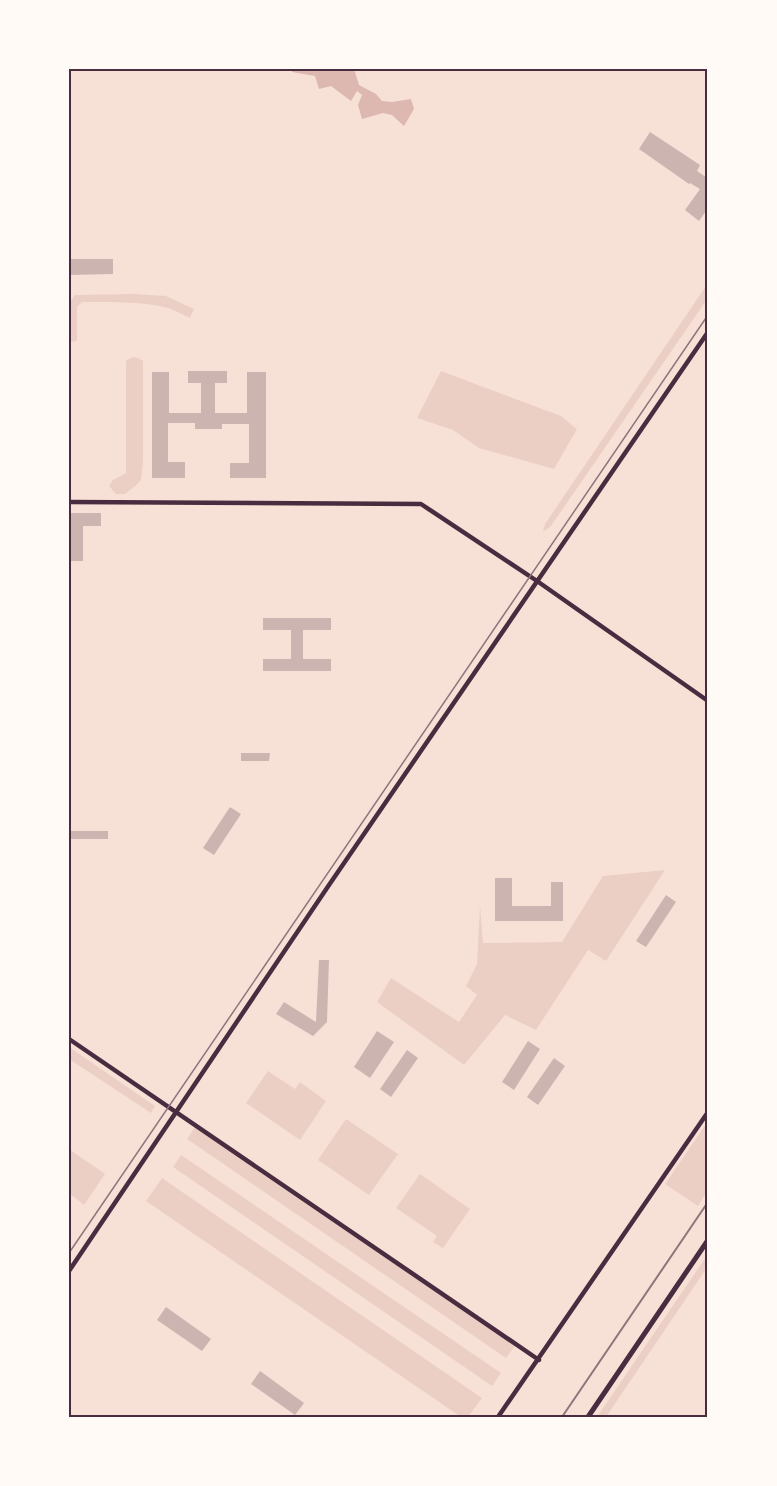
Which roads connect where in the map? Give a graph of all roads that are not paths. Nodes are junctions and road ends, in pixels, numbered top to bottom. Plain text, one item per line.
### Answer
1 (708, 332) edge
2 (69, 502) edge
3 (537, 581) junction
4 (708, 701) edge
5 (69, 1039) edge
6 (708, 1112) edge
7 (177, 1113) junction
8 (708, 1240) edge
9 (69, 1271) edge
10 (538, 1360) junction
11 (498, 1417) edge
12 (588, 1417) edge

1 - 3 street
2 - 3 street
3 - 4 street
3 - 7 street
5 - 7 street
6 - 10 street
7 - 9 street
7 - 10 street
8 - 12 main road
10 - 11 street

